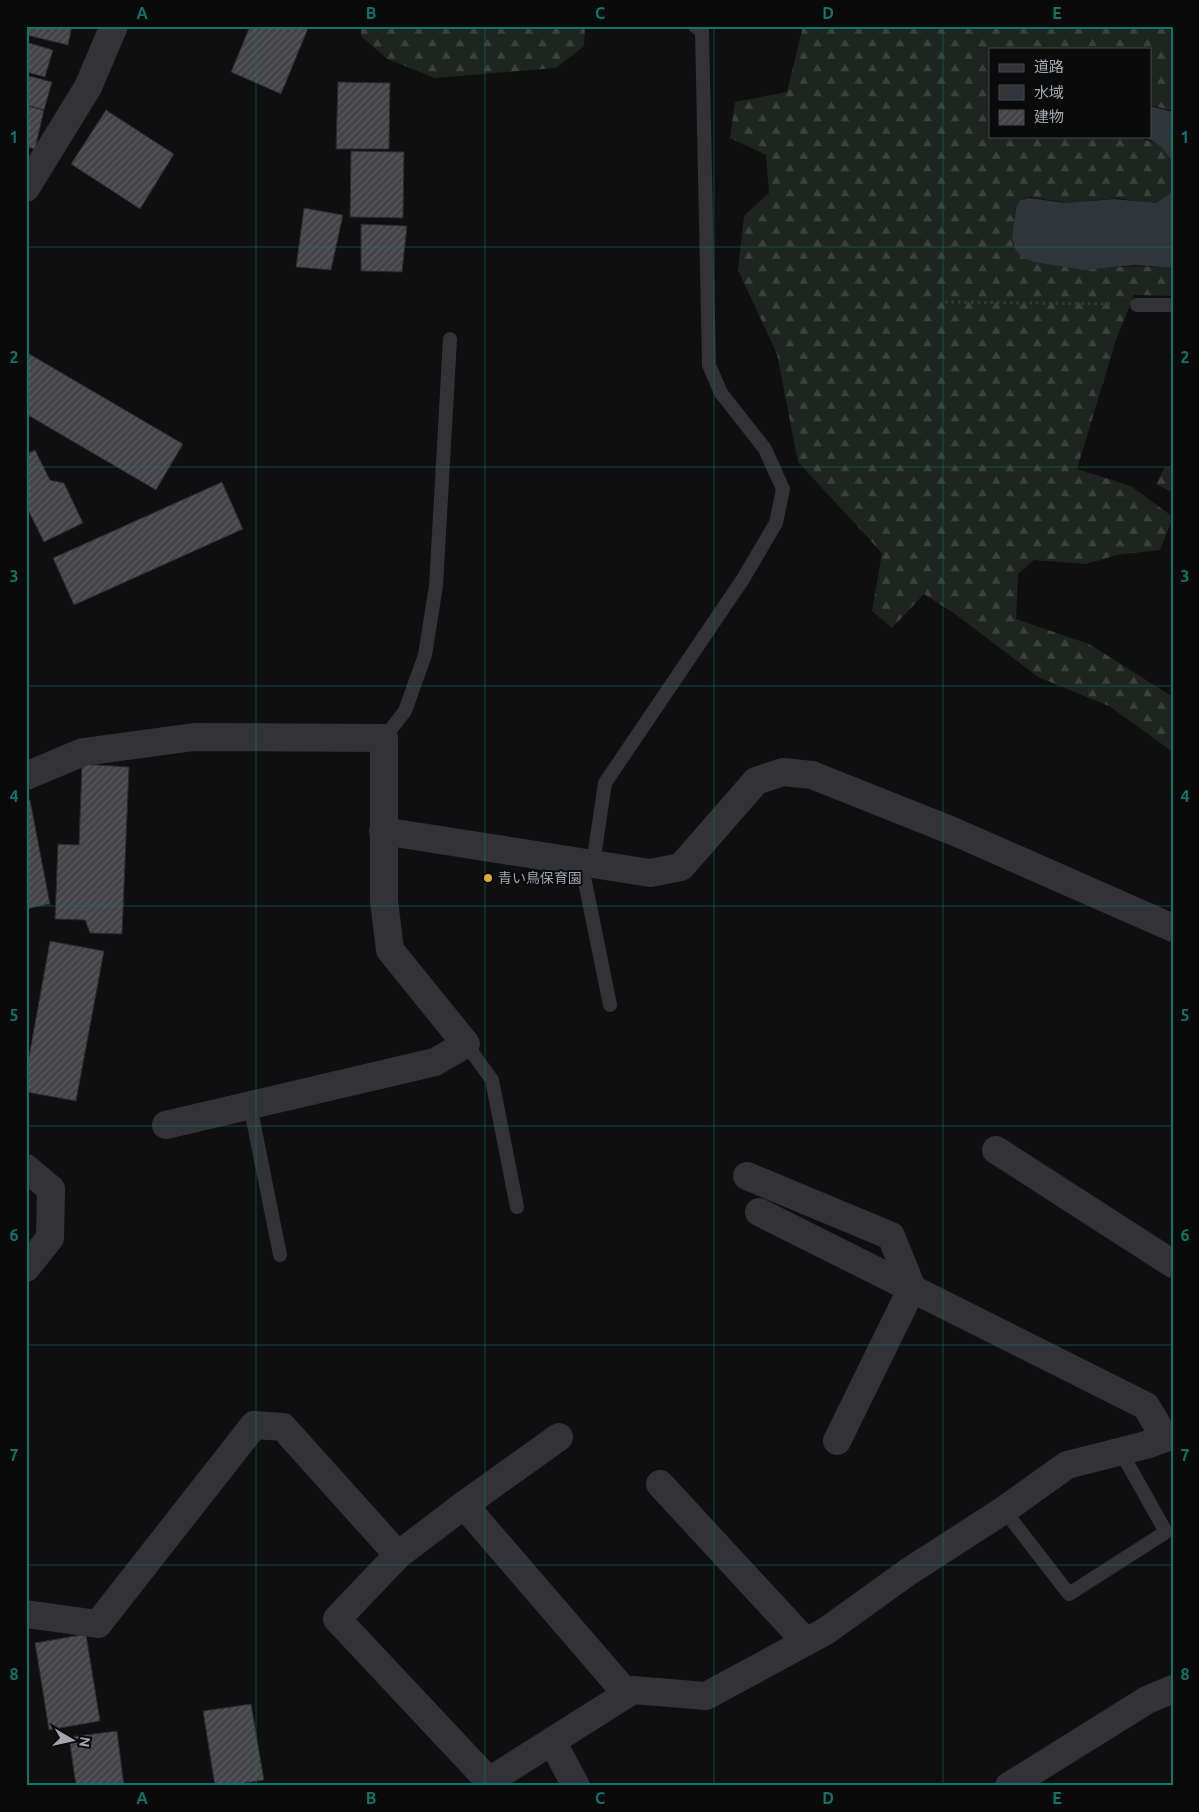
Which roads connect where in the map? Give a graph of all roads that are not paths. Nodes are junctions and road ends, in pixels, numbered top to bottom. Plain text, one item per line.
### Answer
1 (114, 26) edge
2 (694, 26) edge
3 (26, 188) edge
4 (1137, 305) road end
5 (1173, 305) edge
6 (450, 339) dead end
7 (384, 738) junction
8 (26, 776) edge
9 (383, 831) junction
10 (587, 863) junction
11 (1173, 928) edge
12 (610, 1005) dead end
13 (466, 1044) junction
14 (250, 1105) junction
15 (166, 1125) dead end
16 (996, 1150) dead end
17 (26, 1168) edge
18 (748, 1176) dead end
19 (517, 1207) dead end
20 (760, 1212) dead end
21 (280, 1255) dead end
22 (1173, 1264) edge
23 (26, 1268) edge
24 (912, 1288) junction
25 (1169, 1436) edge
26 (558, 1437) dead end
27 (837, 1441) dead end
28 (1121, 1452) junction
29 (660, 1484) dead end
30 (464, 1505) junction
31 (1004, 1510) junction
32 (398, 1555) junction
33 (26, 1614) edge
34 (806, 1642) junction
35 (1173, 1689) edge
36 (626, 1694) junction
37 (552, 1741) junction
38 (1037, 1778) edge
39 (576, 1786) edge
40 (1009, 1786) edge

1 - 3 street
2 - 10 lane
4 - 5 lane
6 - 7 lane
7 - 8 street
7 - 9 street
9 - 10 street
9 - 13 street
10 - 11 street
10 - 12 lane
13 - 14 street
13 - 19 lane
14 - 15 street
14 - 21 lane
16 - 22 street
17 - 23 street
18 - 24 street
20 - 24 street
24 - 25 street
24 - 27 street
25 - 28 street
26 - 30 street
28 - 31 street
28 - 31 lane
29 - 34 street
30 - 32 street
30 - 36 street
31 - 34 street
32 - 33 street
32 - 37 street
34 - 36 street
35 - 38 street
36 - 37 street
37 - 39 street
38 - 40 street

